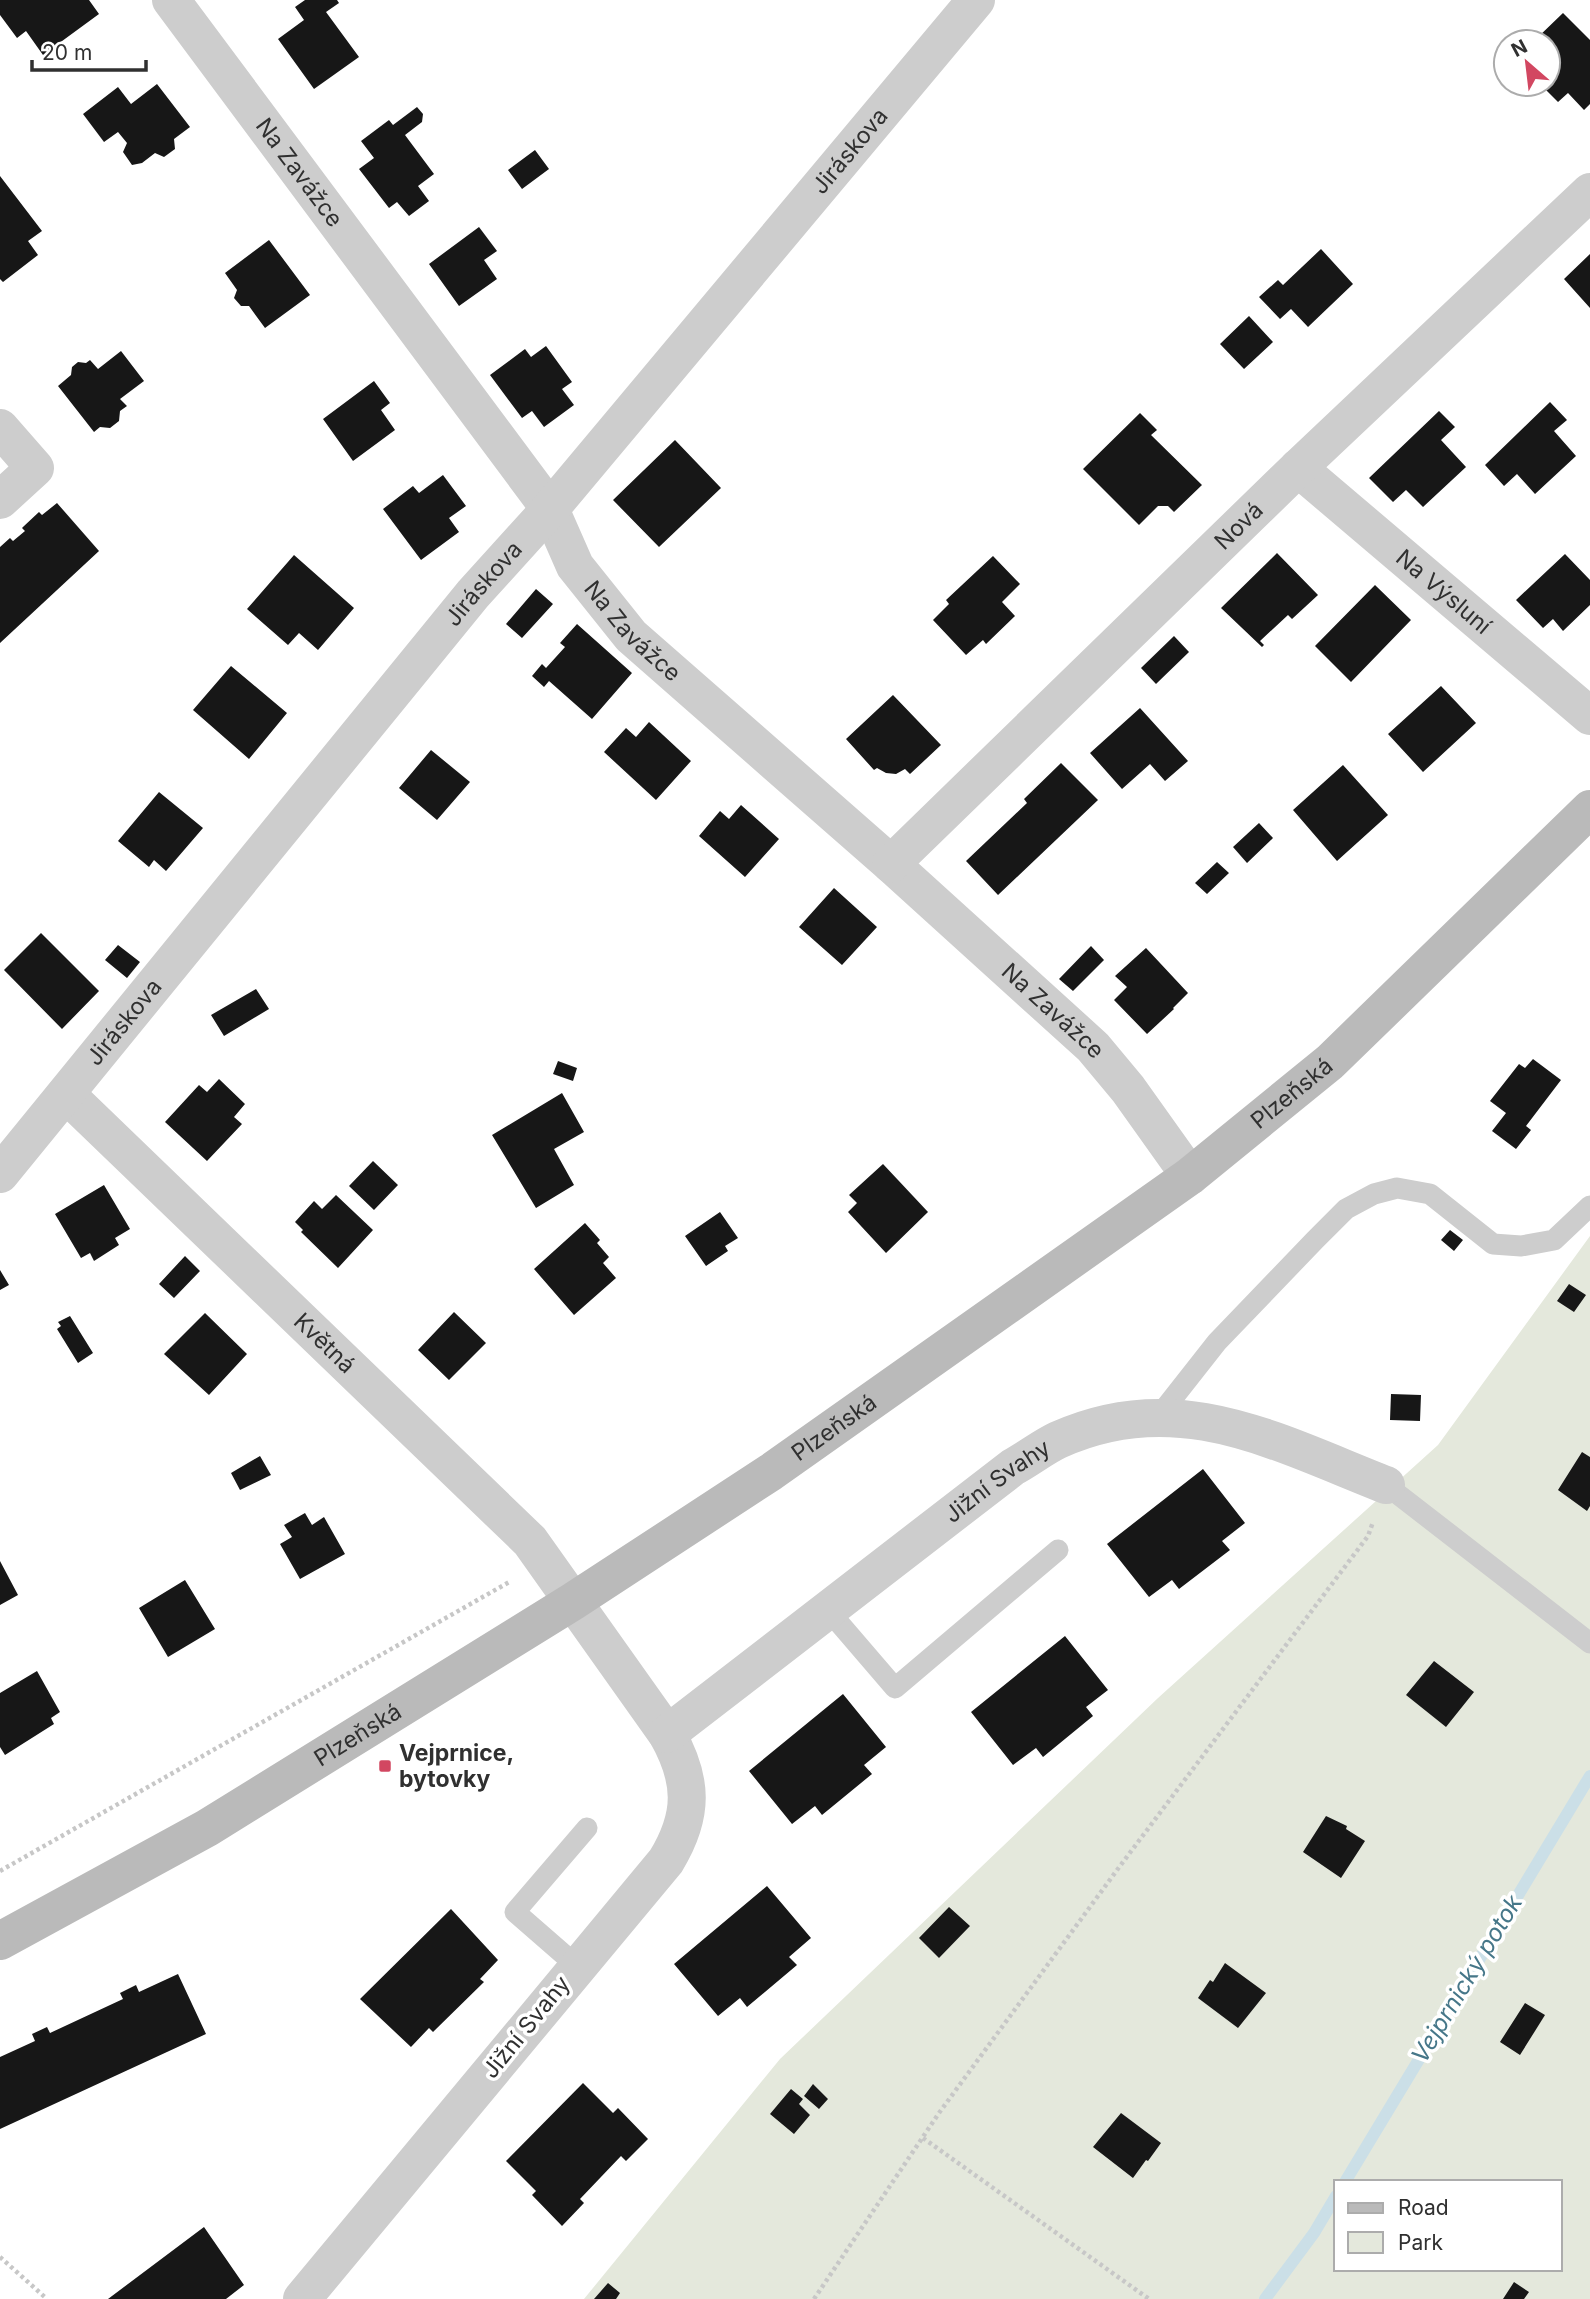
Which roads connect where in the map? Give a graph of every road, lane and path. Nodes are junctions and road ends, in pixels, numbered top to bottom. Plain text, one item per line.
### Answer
1 (171, 0) edge
2 (976, 0) edge
3 (1590, 192) edge
4 (0, 428) edge
5 (1298, 468) junction
6 (0, 499) edge
7 (550, 509) junction
8 (1590, 716) edge
9 (1590, 809) edge
10 (891, 864) junction
11 (66, 1094) junction
12 (0, 1174) edge
13 (1190, 1176) junction
14 (1590, 1206) edge
15 (1158, 1417) junction
16 (1386, 1485) junction
17 (1058, 1550) dead end
18 (539, 1555) junction
19 (572, 1602) junction
20 (828, 1610) junction
21 (1590, 1643) edge
22 (667, 1734) junction
23 (587, 1828) dead end
24 (0, 1871) edge
25 (0, 1941) edge
26 (577, 1966) junction
27 (923, 2138) junction
28 (0, 2257) edge
29 (47, 2299) edge
30 (302, 2299) edge
31 (814, 2299) edge
32 (1149, 2299) edge

1 - 7 street, Na Zavážce
2 - 7 street, Jiráskova
3 - 5 street, Nová
4 - 6 street
5 - 8 street, Na Výsluní
5 - 10 street, Nová
7 - 10 street, Na Zavážce
7 - 11 street, Jiráskova
9 - 13 main road, Plzeňská
10 - 13 street, Na Zavážce
11 - 12 street, Jiráskova
11 - 18 street, Květná
13 - 19 main road, Plzeňská
14 - 15 lane
15 - 16 street, Jižní Svahy
15 - 20 street, Jižní Svahy
16 - 21 lane
16 - 27 path
17 - 20 lane
18 - 19 street, Květná
18 - 24 path
19 - 22 street, Jižní Svahy
19 - 25 main road, Plzeňská
20 - 22 street, Jižní Svahy
22 - 26 street, Jižní Svahy
23 - 26 lane
26 - 30 street, Jižní Svahy
27 - 31 path
27 - 32 path
28 - 29 path

